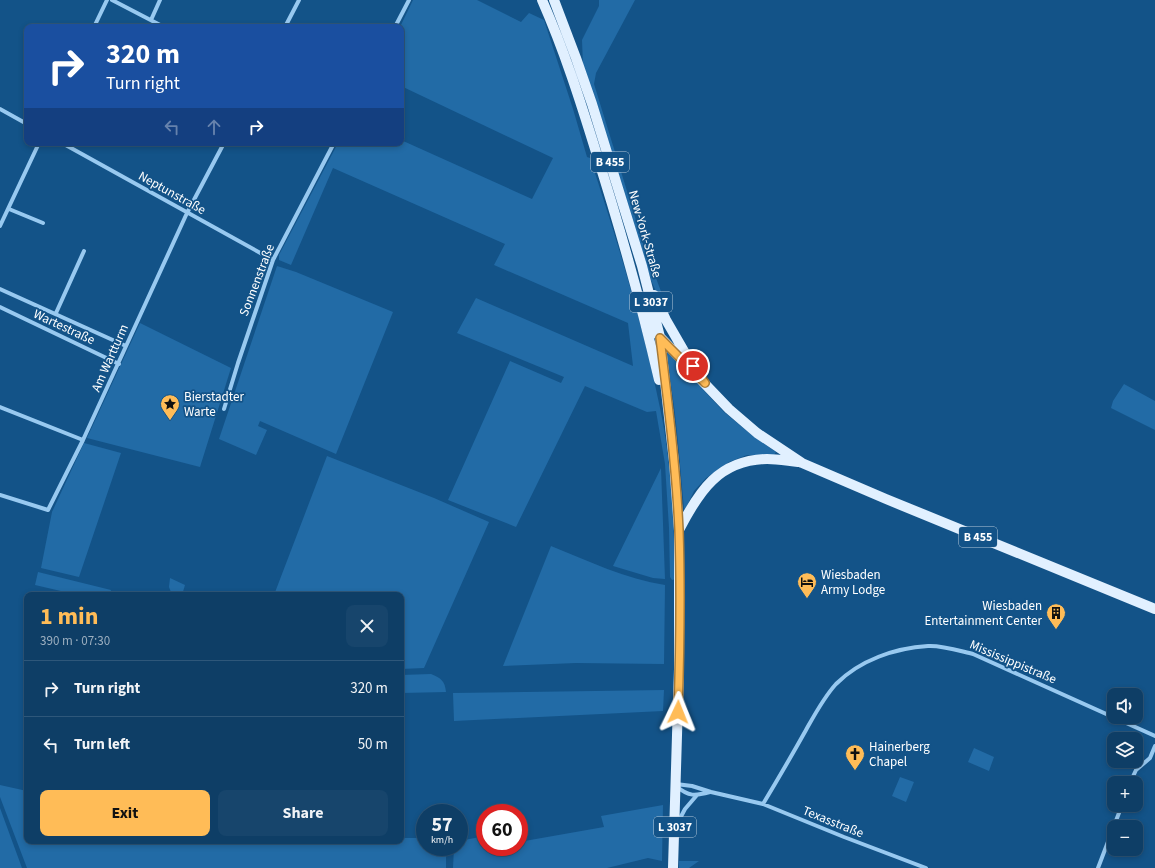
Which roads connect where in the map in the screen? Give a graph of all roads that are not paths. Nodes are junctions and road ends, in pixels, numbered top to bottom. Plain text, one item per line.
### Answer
1 (107, 0) edge
2 (112, 0) edge
3 (160, 0) edge
4 (299, 0) edge
5 (409, 0) edge
6 (542, 0) edge
7 (554, 0) edge
8 (151, 20) junction
9 (95, 24) edge
10 (158, 24) edge
11 (287, 24) edge
12 (397, 24) edge
13 (0, 109) edge
14 (24, 122) edge
15 (38, 146) edge
16 (67, 146) edge
17 (222, 146) edge
18 (332, 146) edge
19 (9, 209) junction
20 (187, 213) junction
21 (43, 223) dead end
22 (0, 226) edge
23 (84, 251) dead end
24 (273, 260) junction
25 (642, 266) junction
26 (0, 288) edge
27 (0, 307) edge
28 (56, 313) junction
29 (644, 314) junction
30 (660, 338) junction
31 (126, 346) junction
32 (119, 364) junction
33 (705, 383) junction
34 (0, 407) edge
35 (224, 409) dead end
36 (671, 437) junction
37 (83, 440) junction
38 (802, 463) junction
39 (0, 495) edge
40 (679, 531) junction
41 (1155, 609) edge
42 (1155, 736) edge
43 (1155, 746) edge
44 (1133, 776) edge
45 (676, 785) junction
46 (711, 792) junction
47 (698, 795) junction
48 (763, 804) junction
49 (1119, 812) edge
50 (675, 832) junction
51 (673, 868) edge
52 (926, 868) edge
53 (1098, 868) edge

1 - 9 street
2 - 8 street
3 - 8 street
4 - 11 street
5 - 12 street
6 - 29 main road, New-York-Straße / B 455
7 - 25 main road, New-York-Straße / B 455
8 - 10 street
13 - 14 street
15 - 19 street
16 - 20 street, Neptunstraße
17 - 20 street, Am Wartturm
18 - 24 street, Sonnenstraße
19 - 21 street
19 - 22 street
20 - 24 street, Neptunstraße
20 - 31 street, Am Wartturm
23 - 28 street, Wartestraße
24 - 35 street, Sonnenstraße
25 - 30 main road, New-York-Straße / L 3037
25 - 33 main road, B 455
26 - 28 street, Wartestraße
27 - 32 street, Wartestraße
28 - 31 street, Wartestraße
29 - 30 main road, B 455
29 - 36 main road, L 3037
30 - 33 main road, B 455
30 - 36 main road, New-York-Straße / L 3037
31 - 32 street, Am Wartturm
32 - 37 street, Am Wartturm
33 - 38 main road, B 455
34 - 37 street
36 - 40 main road, New-York-Straße / L 3037
37 - 39 street, Am Wartturm
38 - 40 main road
38 - 41 main road, B 455
40 - 45 main road, New-York-Straße / L 3037
42 - 48 street, Mississippistraße
43 - 44 street
45 - 46 street
45 - 47 street
45 - 50 main road, New-York-Straße / L 3037
46 - 47 street
46 - 48 street, Texasstraße
47 - 50 street
48 - 52 street, Texasstraße
49 - 53 street
50 - 51 main road, New-York-Straße / L 3037

